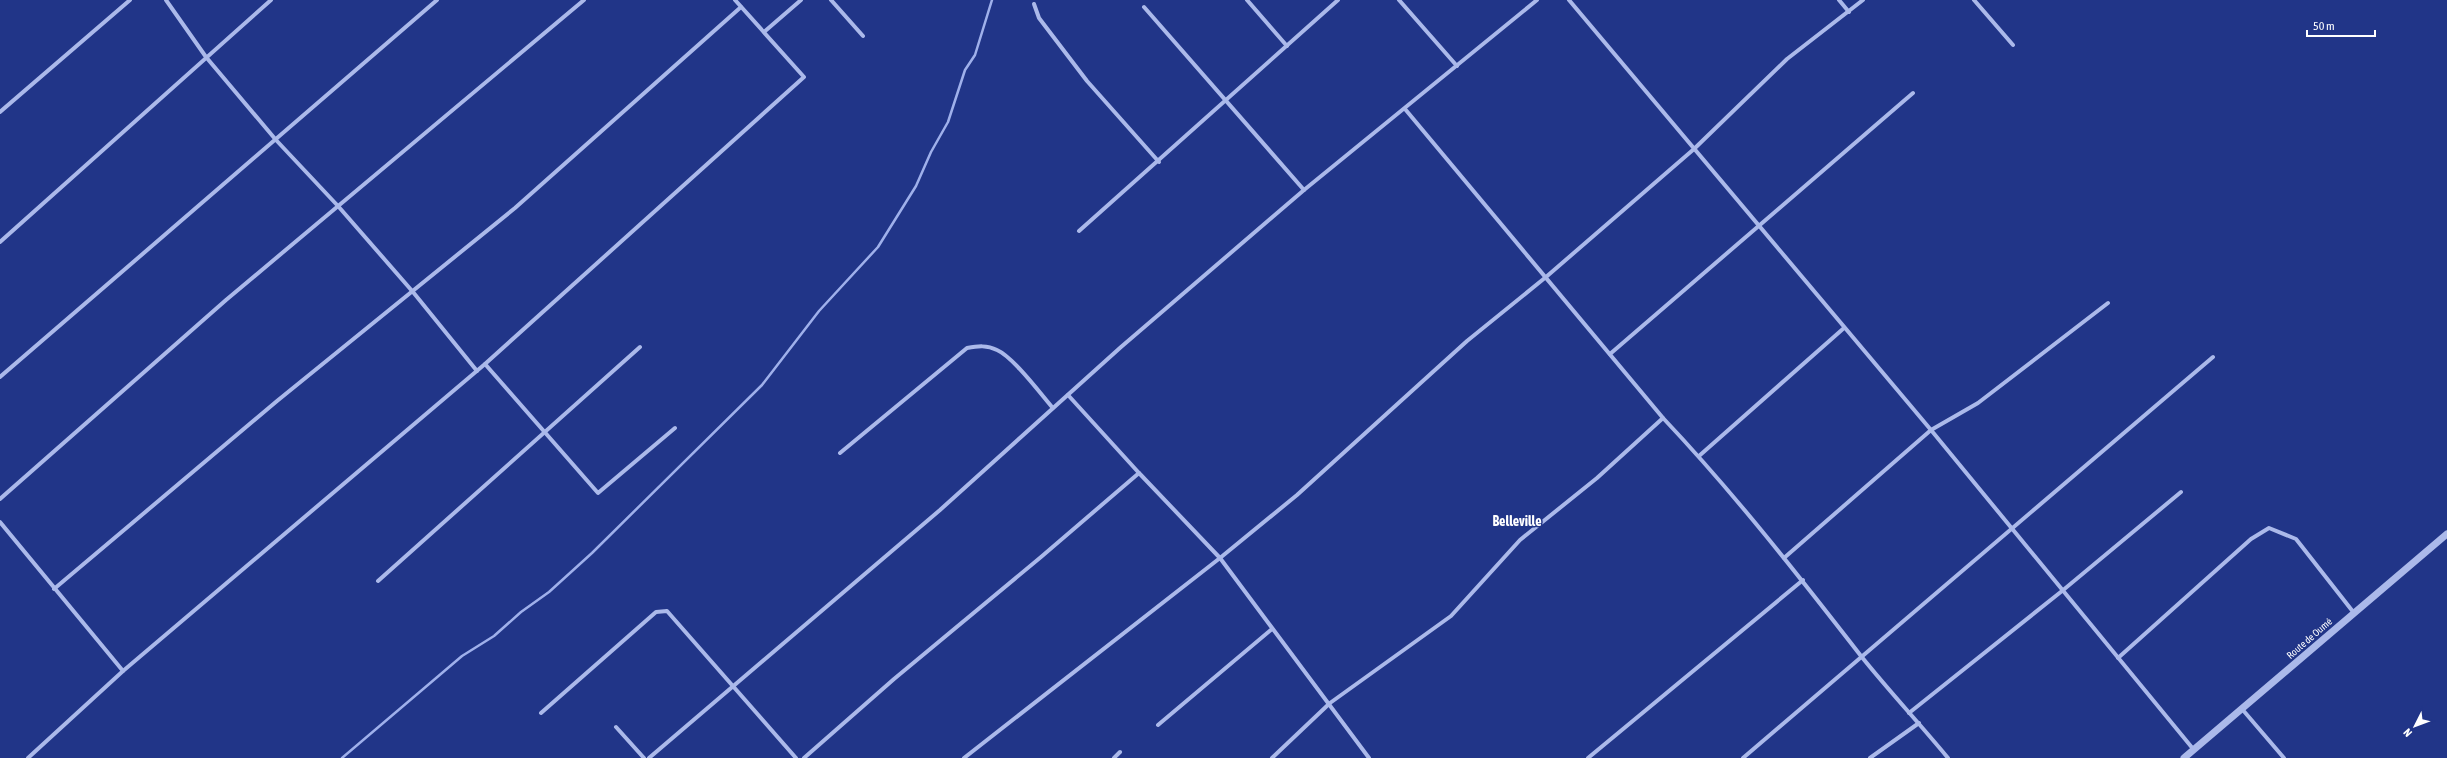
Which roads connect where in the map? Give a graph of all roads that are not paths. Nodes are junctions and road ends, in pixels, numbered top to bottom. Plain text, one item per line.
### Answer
1 (130, 0) edge
2 (166, 0) edge
3 (271, 0) edge
4 (436, 0) edge
5 (584, 0) edge
6 (734, 0) edge
7 (800, 0) edge
8 (831, 0) edge
9 (1247, 0) edge
10 (1338, 0) edge
11 (1399, 0) edge
12 (1538, 0) edge
13 (1569, 0) edge
14 (1839, 0) edge
15 (1863, 0) edge
16 (1974, 0) edge
17 (1034, 4) dead end
18 (741, 7) junction
19 (1144, 7) dead end
20 (1849, 12) junction
21 (764, 32) junction
22 (863, 36) dead end
23 (2013, 45) dead end
24 (1287, 46) junction
25 (206, 57) junction
26 (1457, 66) junction
27 (1913, 93) dead end
28 (1226, 101) junction
29 (1405, 109) junction
30 (0, 112) edge
31 (276, 140) junction
32 (1694, 149) junction
33 (1159, 162) junction
34 (1304, 190) junction
35 (338, 206) junction
36 (1758, 225) junction
37 (1079, 231) dead end
38 (0, 242) edge
39 (1546, 277) junction
40 (413, 292) junction
41 (2108, 303) dead end
42 (1844, 328) junction
43 (640, 347) dead end
44 (1610, 354) junction
45 (2213, 357) dead end
46 (485, 364) junction
47 (477, 371) junction
48 (0, 377) edge
49 (1068, 394) junction
50 (1052, 407) junction
51 (1664, 418) junction
52 (675, 428) dead end
53 (1931, 430) junction
54 (544, 432) junction
55 (840, 453) dead end
56 (1699, 456) junction
57 (1138, 473) junction
58 (2181, 492) dead end
59 (0, 499) edge
60 (0, 522) edge
61 (2013, 529) junction
62 (2447, 534) edge
63 (1220, 558) junction
64 (1784, 558) junction
65 (1803, 580) junction
66 (378, 581) dead end
67 (54, 589) junction
68 (2062, 591) junction
69 (2354, 613) junction
70 (1272, 629) junction
71 (1862, 657) junction
72 (2118, 658) junction
73 (123, 672) junction
74 (732, 687) junction
75 (1330, 703) junction
76 (2242, 709) junction
77 (541, 713) dead end
78 (1909, 713) junction
79 (1919, 723) junction
80 (1158, 725) dead end
81 (616, 727) dead end
82 (2194, 750) junction
83 (1120, 752) dead end
84 (28, 758) edge
85 (644, 758) edge
86 (649, 758) edge
87 (796, 758) edge
88 (804, 758) edge
89 (964, 758) edge
90 (1114, 758) edge
91 (1272, 758) edge
92 (1369, 758) edge
93 (1588, 758) edge
94 (1743, 758) edge
95 (1870, 758) edge
96 (1948, 758) edge
97 (2184, 758) edge
98 (2284, 758) edge

1 - 30 street
2 - 25 street
3 - 25 street
4 - 31 street
5 - 35 street
6 - 18 street
7 - 21 street
8 - 22 street
9 - 24 street
10 - 24 street
11 - 26 street
12 - 26 street
13 - 32 street
14 - 20 street
15 - 20 street
16 - 23 street
17 - 33 street
18 - 21 street
18 - 40 street
19 - 28 street
20 - 32 street
21 - 46 street
24 - 28 street
25 - 31 street
25 - 38 street
26 - 29 street
27 - 36 street
28 - 33 street
28 - 34 street
29 - 34 street
29 - 39 street
31 - 35 street
31 - 48 street
32 - 36 street
32 - 39 street
33 - 37 street
34 - 49 street
35 - 40 street
35 - 59 street
36 - 42 street
36 - 44 street
39 - 44 street
39 - 63 street
40 - 47 street
40 - 67 street
41 - 53 street
42 - 53 street
42 - 56 street
43 - 54 street
44 - 51 street
45 - 61 street
46 - 47 street
46 - 54 street
47 - 73 street
49 - 50 street
49 - 57 street
50 - 55 street
50 - 74 street
51 - 56 street
51 - 75 street
52 - 54 street
53 - 61 street
53 - 64 street
54 - 66 street
56 - 64 street
57 - 63 street
57 - 88 street
58 - 68 street
60 - 67 street
61 - 68 street
61 - 71 street
62 - 69 street, Route de Oumé
63 - 70 street
63 - 89 street
64 - 65 street
65 - 71 street
65 - 93 street
67 - 73 street
68 - 72 street
68 - 78 street
69 - 72 street
69 - 76 street, Route de Oumé
70 - 75 street
70 - 80 street
71 - 78 street
71 - 94 street
72 - 82 street
73 - 84 street
74 - 77 street
74 - 86 street
74 - 87 street
75 - 91 street
75 - 92 street
76 - 82 street, Route de Oumé
76 - 98 street
78 - 79 street
79 - 95 street
79 - 96 street
81 - 85 street
82 - 97 street, Route de Oumé
83 - 90 street

